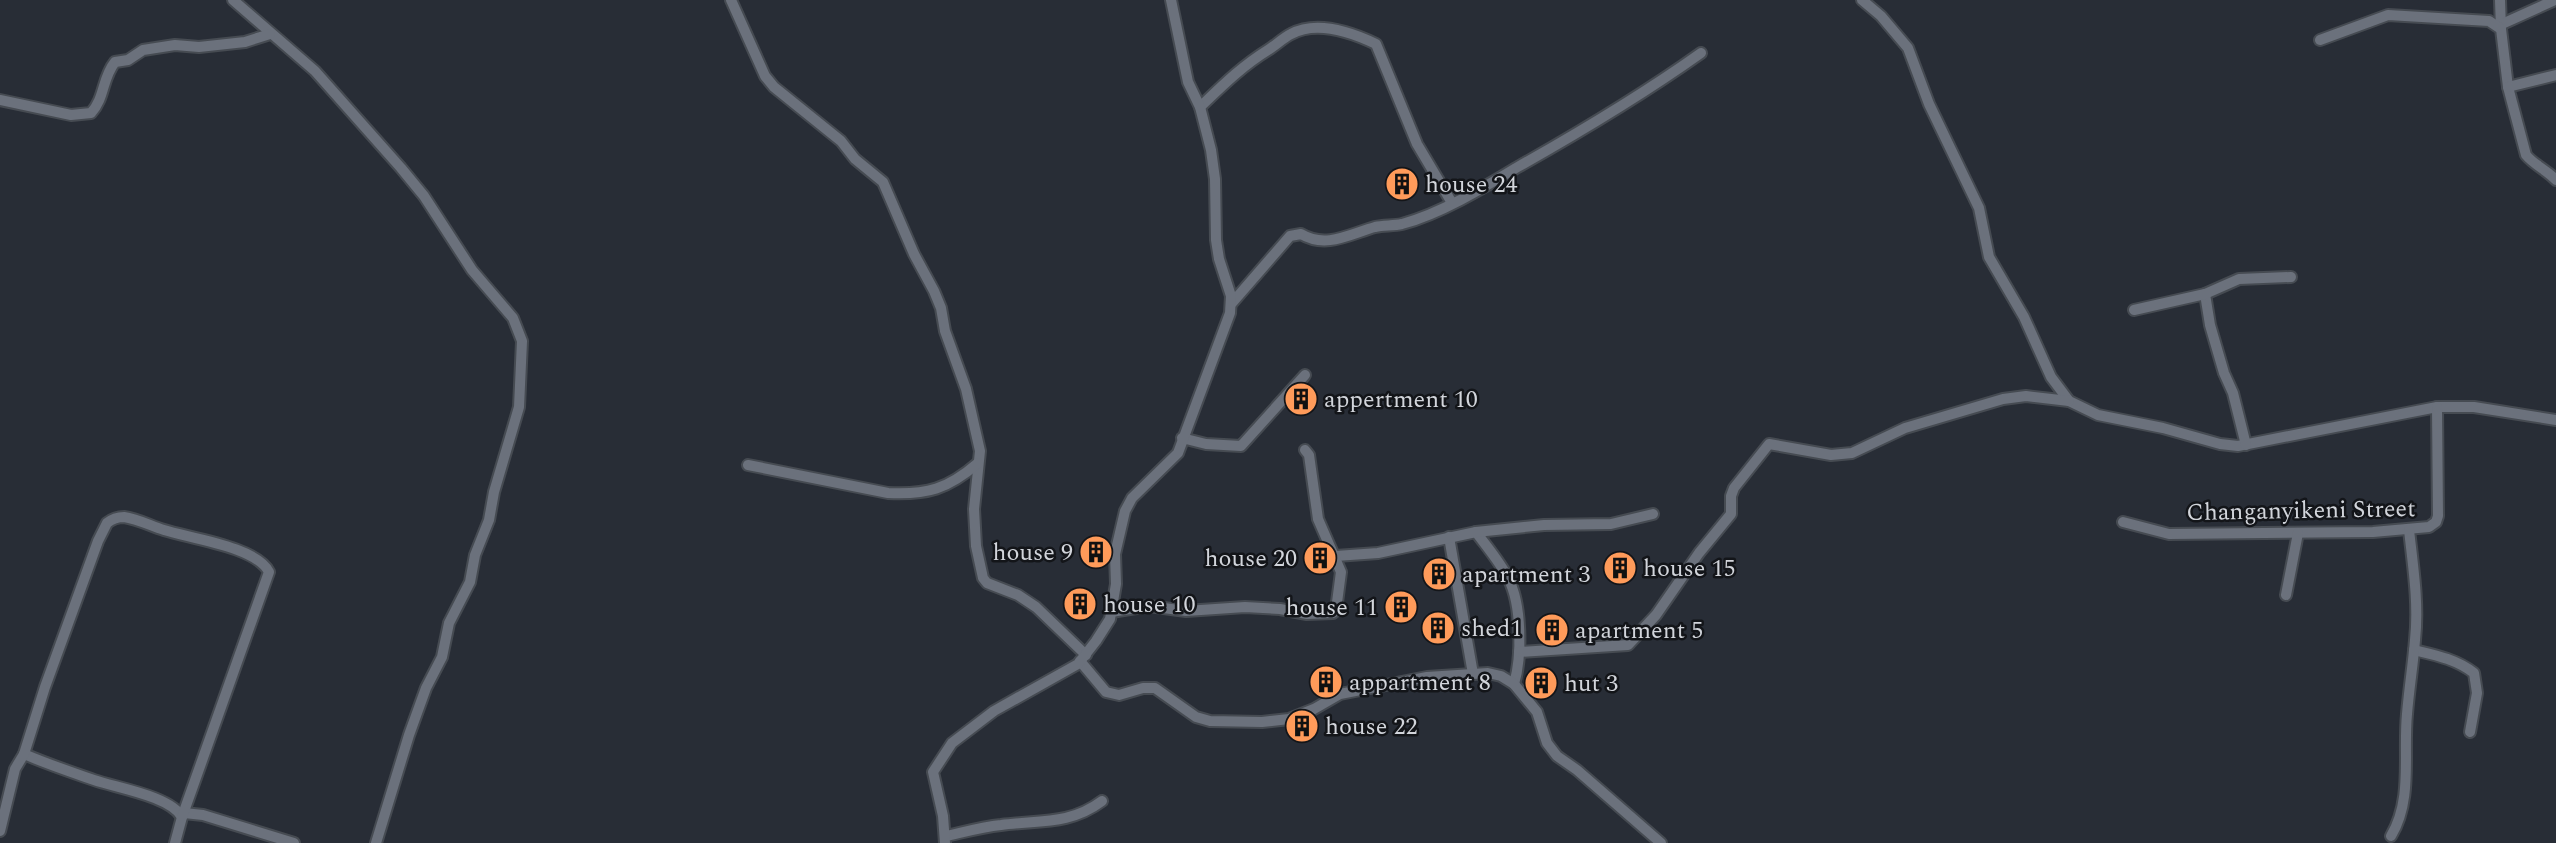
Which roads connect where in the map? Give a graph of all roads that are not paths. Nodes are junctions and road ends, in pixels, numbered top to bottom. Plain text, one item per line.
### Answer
1 (233, 0) edge
2 (730, 0) edge
3 (1172, 0) edge
4 (1862, 0) edge
5 (2500, 0) edge
6 (2555, 0) edge
7 (2502, 26) junction
8 (270, 34) junction
9 (2320, 40) dead end
10 (1701, 53) dead end
11 (2556, 75) edge
12 (2508, 87) junction
13 (0, 100) edge
14 (1200, 107) junction
15 (2556, 180) edge
16 (1452, 203) junction
17 (2291, 277) dead end
18 (2205, 294) junction
19 (1232, 303) junction
20 (2134, 310) dead end
21 (1305, 375) dead end
22 (2069, 401) junction
23 (2437, 407) junction
24 (2556, 420) edge
25 (1182, 438) junction
26 (2246, 445) junction
27 (1305, 450) dead end
28 (978, 463) junction
29 (748, 465) dead end
30 (1653, 514) dead end
31 (2123, 522) dead end
32 (2409, 530) junction
33 (1476, 532) junction
34 (2298, 533) junction
35 (1449, 537) junction
36 (1336, 556) junction
37 (2286, 595) dead end
38 (1111, 612) junction
39 (2414, 650) junction
40 (1519, 652) junction
41 (1083, 658) junction
42 (1473, 674) junction
43 (1514, 684) junction
44 (2470, 732) dead end
45 (24, 754) junction
46 (1102, 801) dead end
47 (183, 815) junction
48 (0, 831) edge
49 (2391, 836) dead end
50 (946, 839) edge
51 (175, 843) edge
52 (294, 843) edge
53 (376, 843) edge
54 (1661, 843) edge

1 - 8 street
2 - 28 street
3 - 14 street
4 - 22 street
5 - 7 street
6 - 7 street
7 - 9 street
7 - 12 street
8 - 13 street
8 - 53 street
10 - 16 street
11 - 12 street
12 - 15 street
14 - 16 street
14 - 19 street
16 - 19 street
17 - 18 street
18 - 20 street
18 - 26 street
19 - 25 street
21 - 25 street
22 - 26 street
22 - 40 street
23 - 24 street
23 - 26 street
23 - 32 street, Changanyikeni Street
25 - 38 street
27 - 36 street
28 - 29 street
28 - 41 street
30 - 33 street
31 - 34 street, Changanyikeni Street
32 - 34 street, Changanyikeni Street
32 - 39 street
33 - 35 street
33 - 40 street
34 - 37 street
35 - 36 street
35 - 42 street
36 - 38 street
38 - 41 street
39 - 44 street
39 - 49 street
40 - 43 street
41 - 42 street
41 - 50 street
42 - 43 street
43 - 54 street
45 - 47 street
45 - 47 street
45 - 48 street
46 - 50 street
47 - 51 street
47 - 52 street

